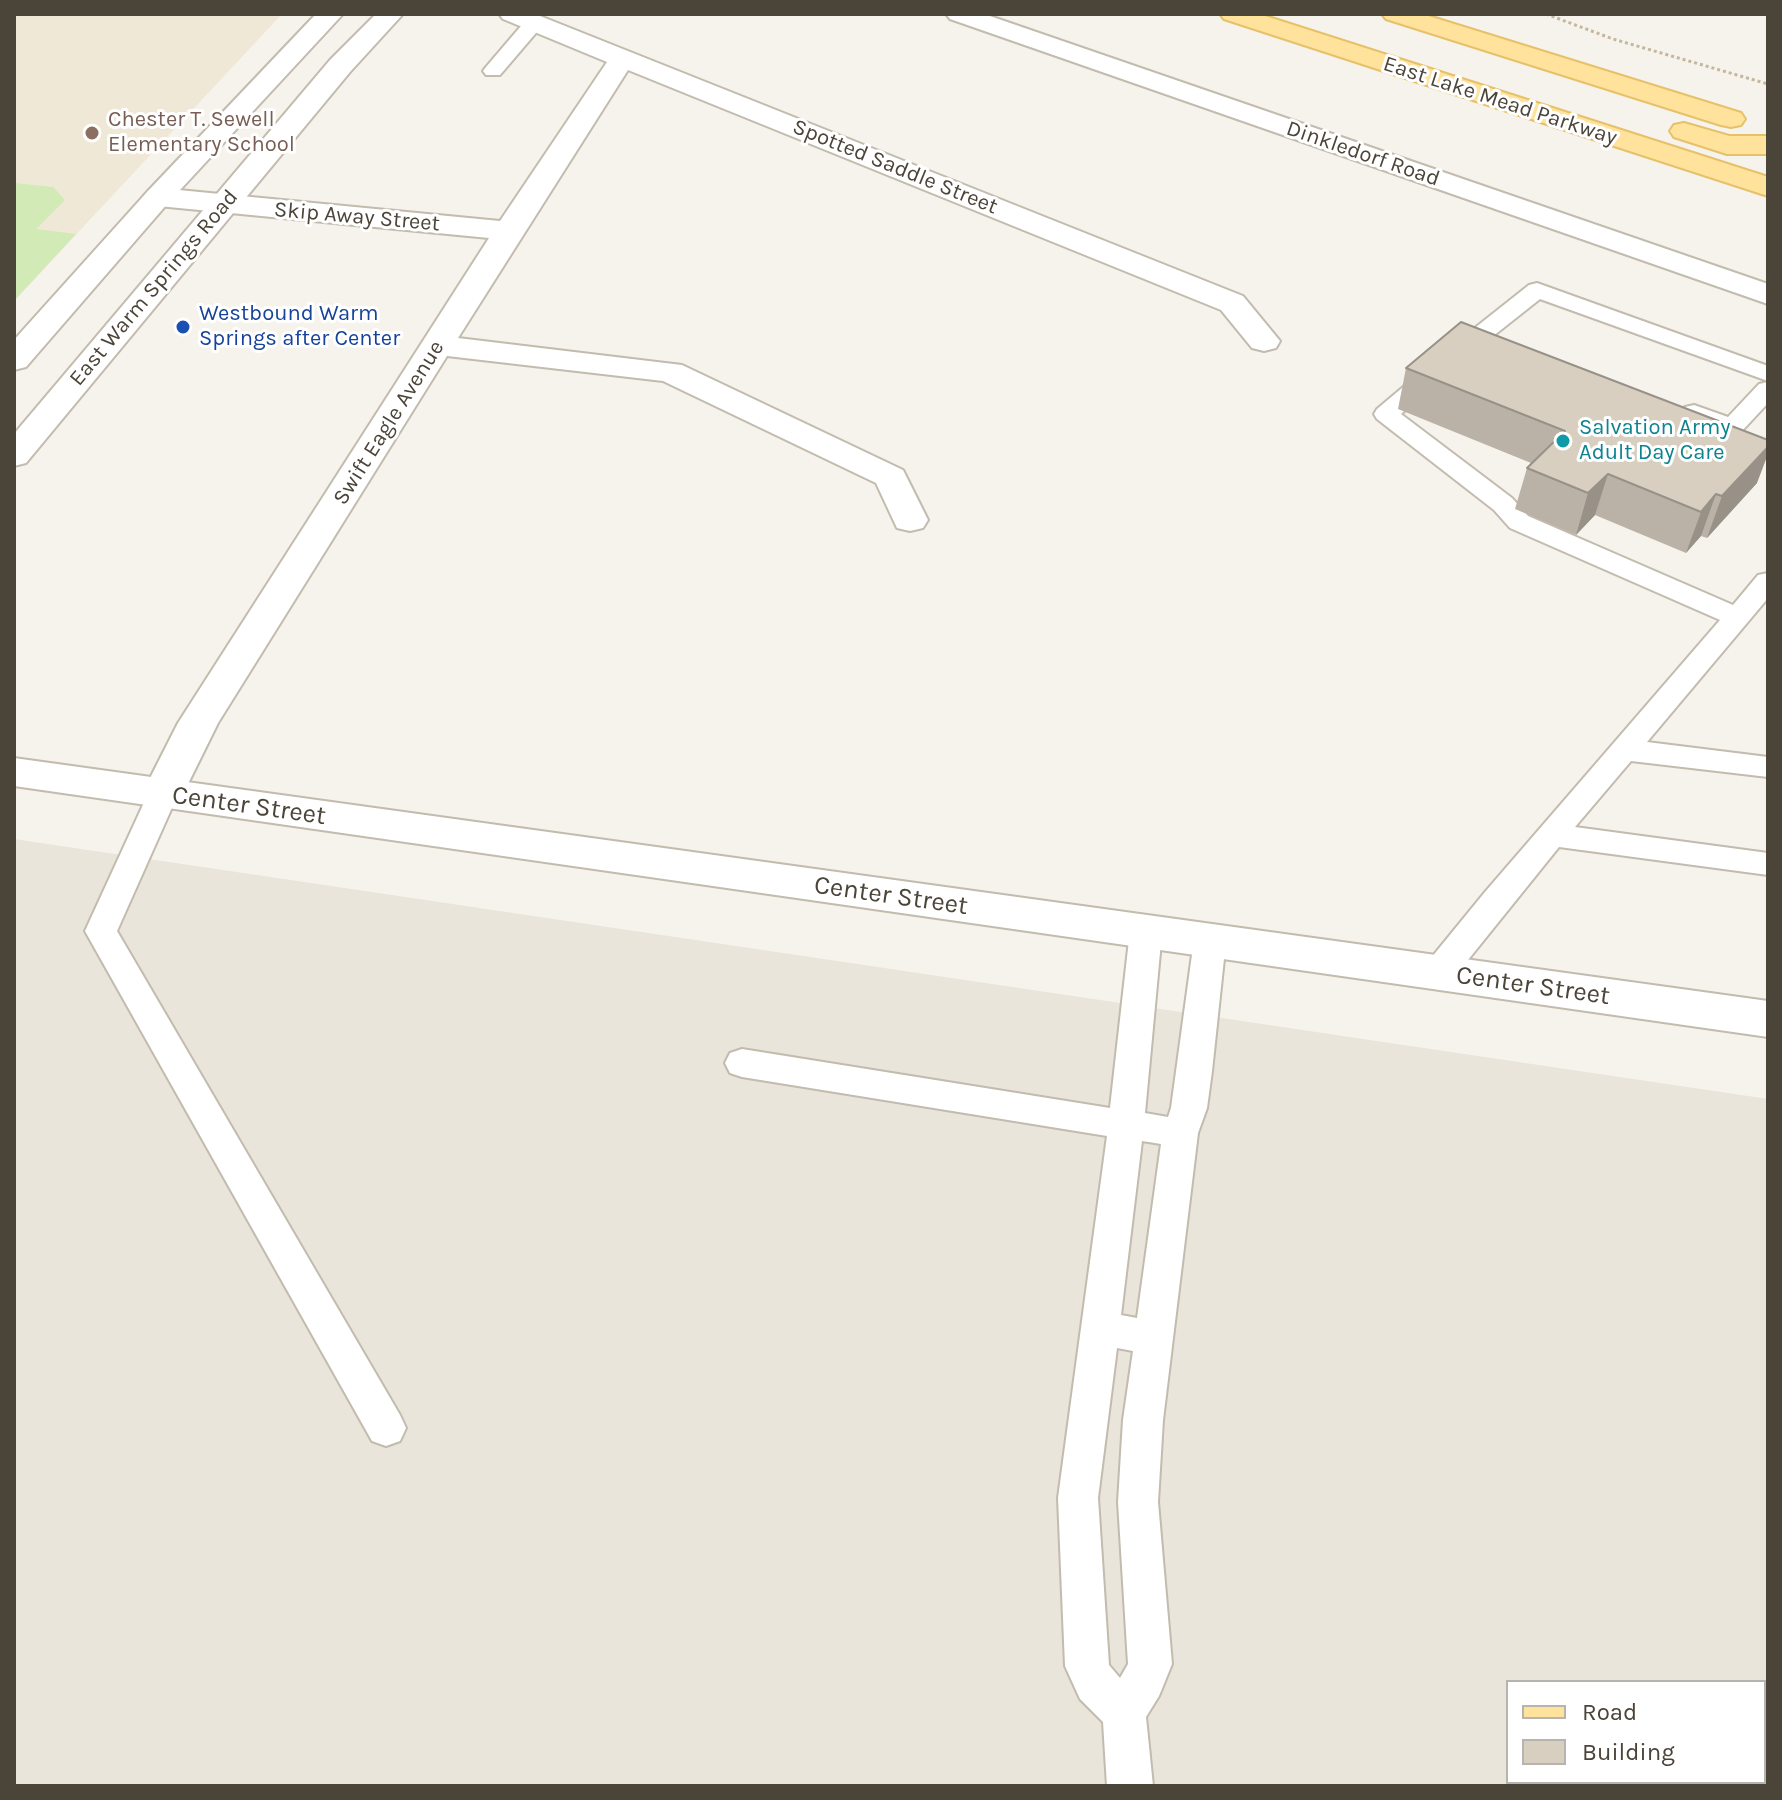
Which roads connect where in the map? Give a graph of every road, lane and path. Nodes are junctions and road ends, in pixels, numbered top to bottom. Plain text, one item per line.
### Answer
1 (330, 14) edge
2 (390, 14) edge
3 (959, 14) edge
4 (1233, 14) edge
5 (1395, 14) edge
6 (1546, 14) edge
7 (523, 18) edge
8 (623, 58) junction
9 (1367, 58) junction
10 (493, 71) dead end
11 (1768, 84) edge
12 (1768, 131) edge
13 (1768, 145) edge
14 (1768, 187) edge
15 (158, 197) junction
16 (224, 205) junction
17 (509, 231) junction
18 (1768, 295) edge
19 (1484, 332) junction
20 (1264, 341) dead end
21 (1513, 343) edge
22 (438, 345) junction
23 (14, 360) edge
24 (1768, 374) edge
25 (1768, 389) edge
26 (1674, 404) edge
27 (14, 456) edge
28 (910, 520) dead end
29 (1768, 581) edge
30 (1737, 617) junction
31 (1625, 750) junction
32 (1768, 767) edge
33 (14, 772) edge
34 (163, 794) junction
35 (1551, 835) junction
36 (1768, 864) edge
37 (1146, 931) junction
38 (1210, 940) junction
39 (1439, 972) junction
40 (1768, 1019) edge
41 (742, 1063) dead end
42 (1126, 1125) junction
43 (1180, 1133) junction
44 (1098, 1327) junction
45 (1154, 1338) junction
46 (386, 1428) dead end
47 (1124, 1712) junction
48 (1130, 1786) edge

1 - 15 street
2 - 16 street, East Warm Springs Road
3 - 18 street, Dinkledorf Road
4 - 9 main road, East Lake Mead Parkway
5 - 12 main road, East Lake Mead Parkway
6 - 11 path
7 - 8 street, Spotted Saddle Street
7 - 10 lane
8 - 17 street, Swift Eagle Avenue
8 - 20 street, Spotted Saddle Street
9 - 13 main road
9 - 14 main road, East Lake Mead Parkway
15 - 16 street, Skip Away Street
15 - 23 street
16 - 17 street, Skip Away Street
16 - 27 street, East Warm Springs Road
17 - 22 street, Swift Eagle Avenue
19 - 21 lane
19 - 24 lane
19 - 30 lane
22 - 28 street
22 - 34 street, Swift Eagle Avenue
25 - 26 lane
29 - 30 lane
30 - 31 lane
31 - 32 lane
31 - 35 lane
33 - 34 street, Center Street
34 - 37 street, Center Street
34 - 46 lane
35 - 36 lane
35 - 39 lane
37 - 38 street, Center Street
37 - 42 lane
38 - 39 street, Center Street
38 - 43 lane
39 - 40 street, Center Street
41 - 42 lane
42 - 43 lane
42 - 44 lane
43 - 45 lane
44 - 45 lane
44 - 47 lane
45 - 47 lane
47 - 48 lane

